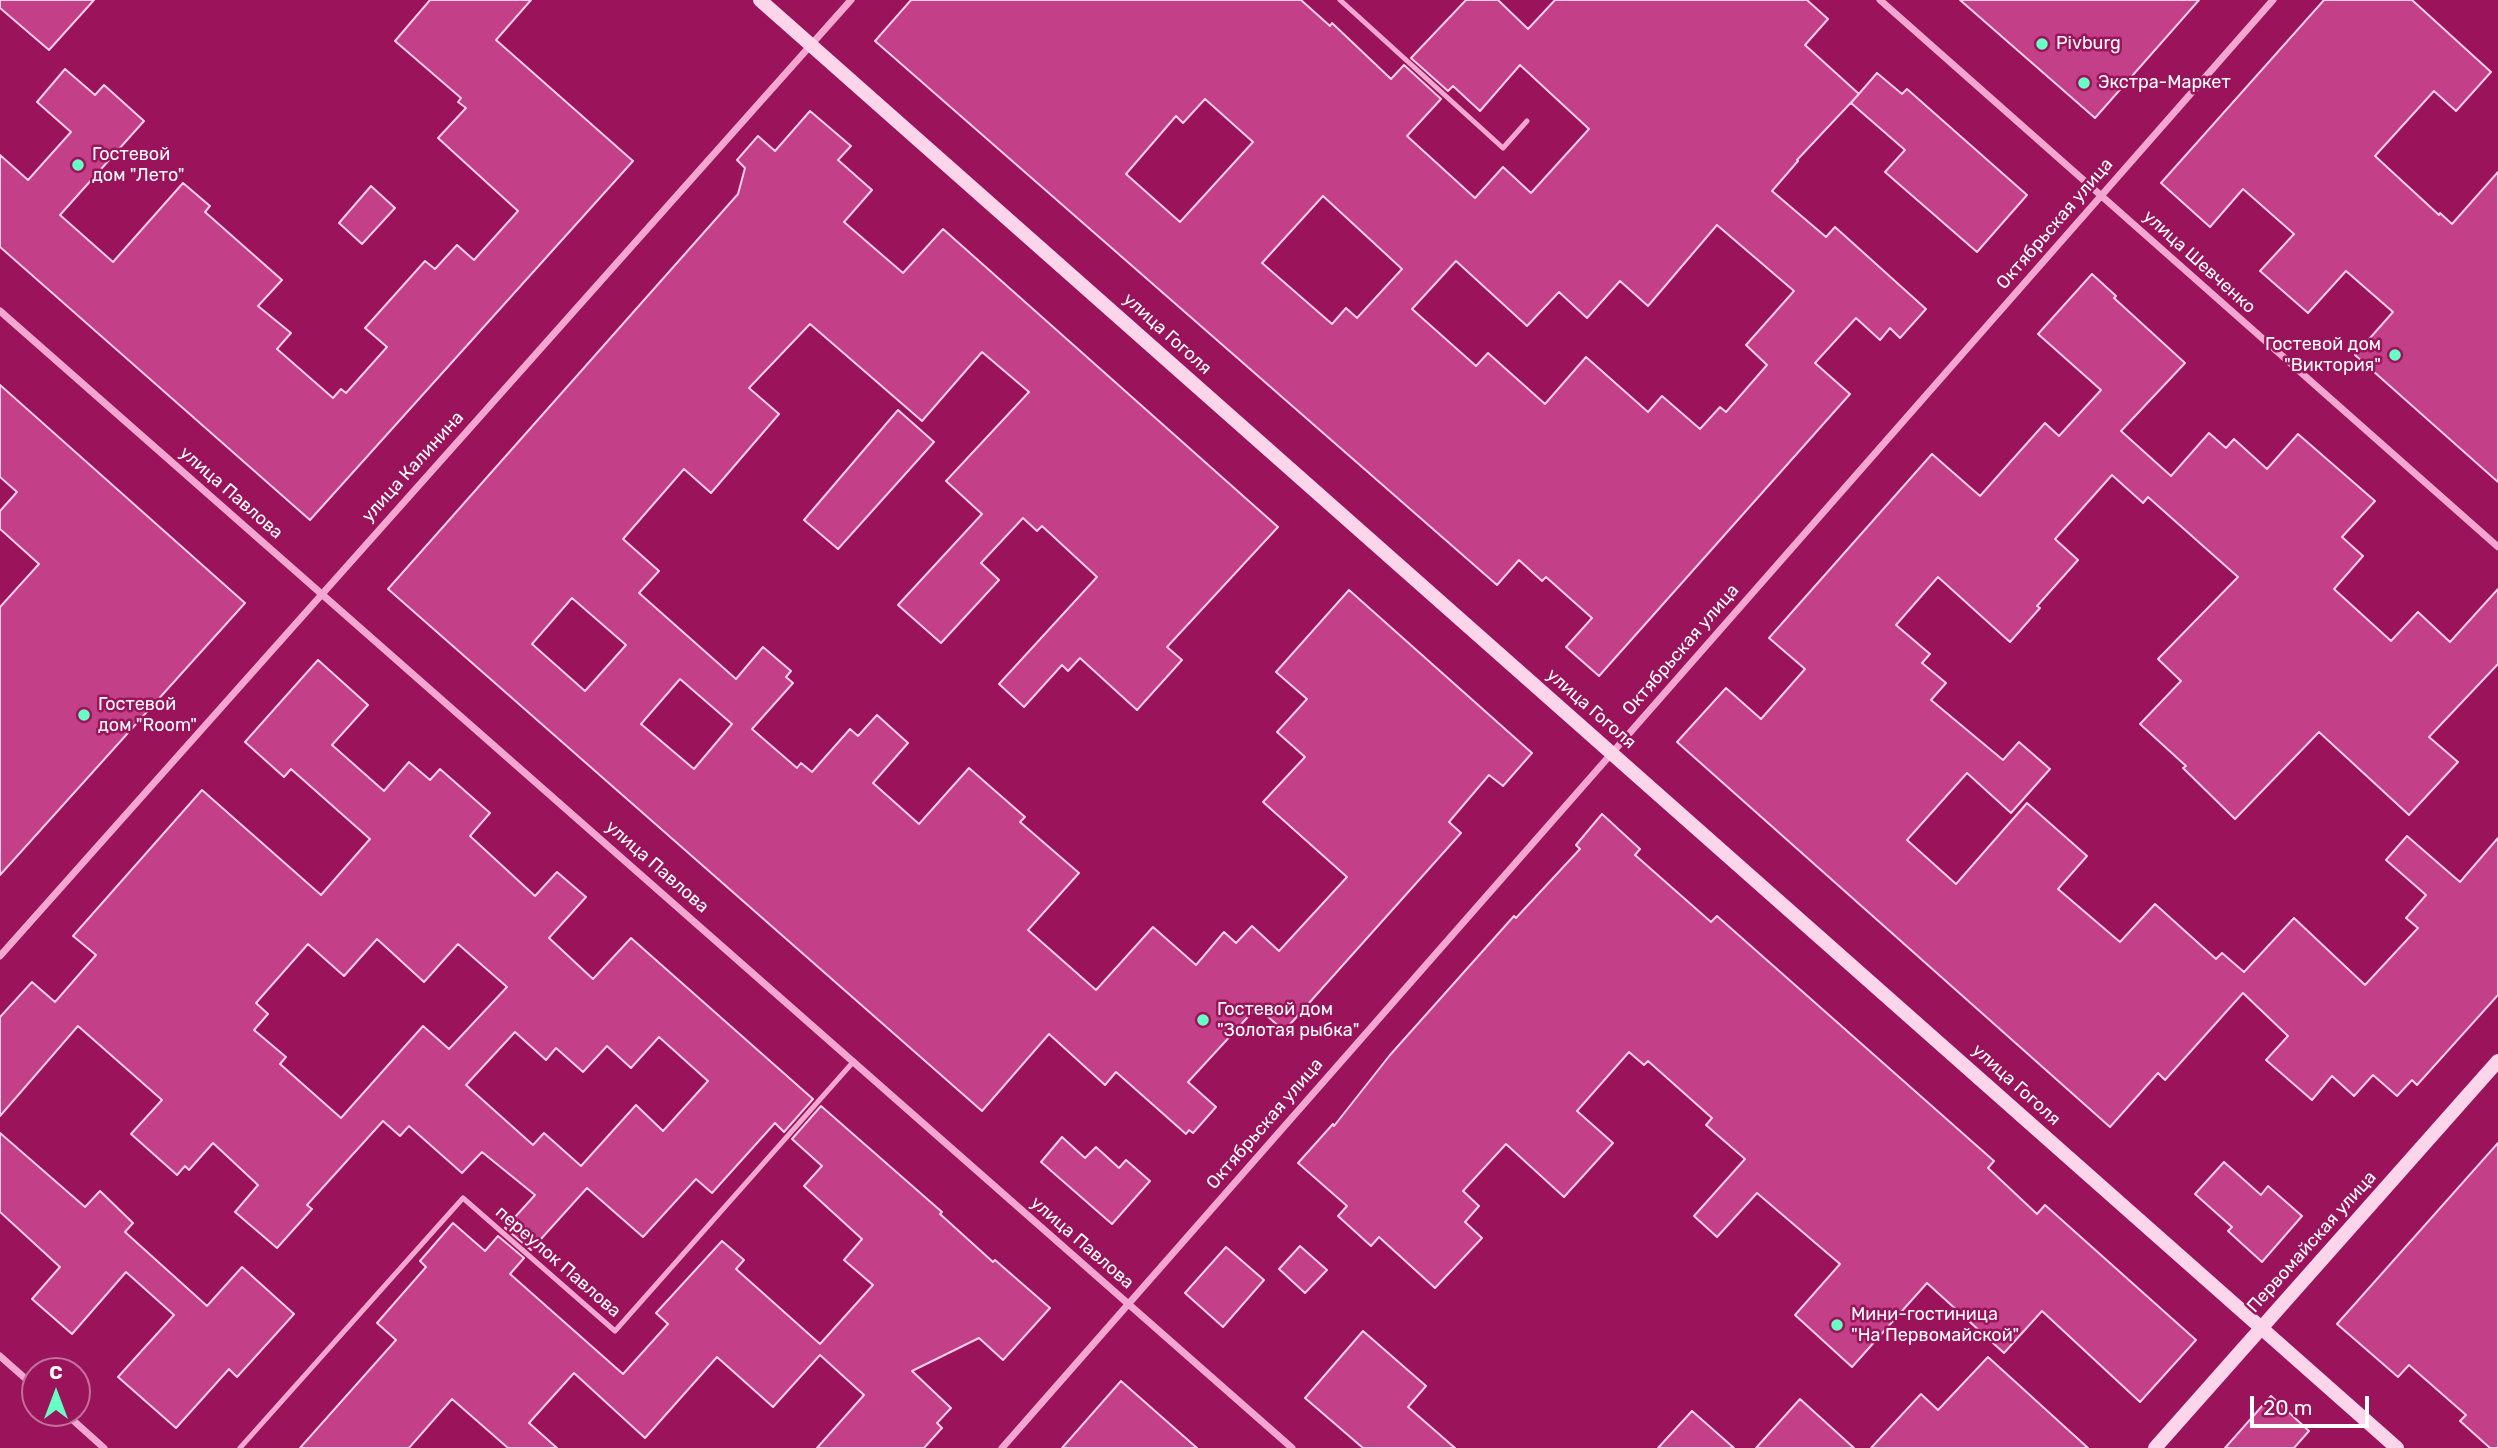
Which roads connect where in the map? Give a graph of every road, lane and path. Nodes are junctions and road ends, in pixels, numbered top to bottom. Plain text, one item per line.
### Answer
1 (760, 0) edge
2 (850, 0) edge
3 (1340, 0) edge
4 (1880, 0) edge
5 (2273, 0) edge
6 (810, 44) junction
7 (1527, 121) dead end
8 (2101, 196) junction
9 (0, 311) edge
10 (2498, 547) edge
11 (321, 594) junction
12 (1611, 754) junction
13 (0, 956) edge
14 (854, 1061) junction
15 (2498, 1061) edge
16 (1128, 1304) junction
17 (2262, 1328) junction
18 (0, 1356) edge
19 (21, 1375) edge
20 (81, 1427) edge
21 (104, 1448) edge
22 (240, 1448) edge
23 (1002, 1448) edge
24 (1292, 1448) edge
25 (2155, 1448) edge
26 (2397, 1448) edge

1 - 6 street, улица Гоголя
2 - 6 street, улица Калинина
3 - 7 lane
4 - 8 street, улица Шевченко
5 - 8 street, Октябрьская улица
6 - 11 street, улица Калинина
6 - 12 street, улица Гоголя
8 - 10 street, улица Шевченко
8 - 12 street, Октябрьская улица
9 - 11 street, улица Павлова
11 - 13 street, улица Калинина
11 - 14 street, улица Павлова
12 - 16 street, Октябрьская улица
12 - 17 street, улица Гоголя
14 - 16 street, улица Павлова
14 - 22 lane, переулок Павлова
15 - 17 street, Первомайская улица
16 - 23 street, Октябрьская улица
16 - 24 street, улица Павлова
17 - 25 street, Первомайская улица
17 - 26 street, улица Гоголя
18 - 19 street
20 - 21 street

